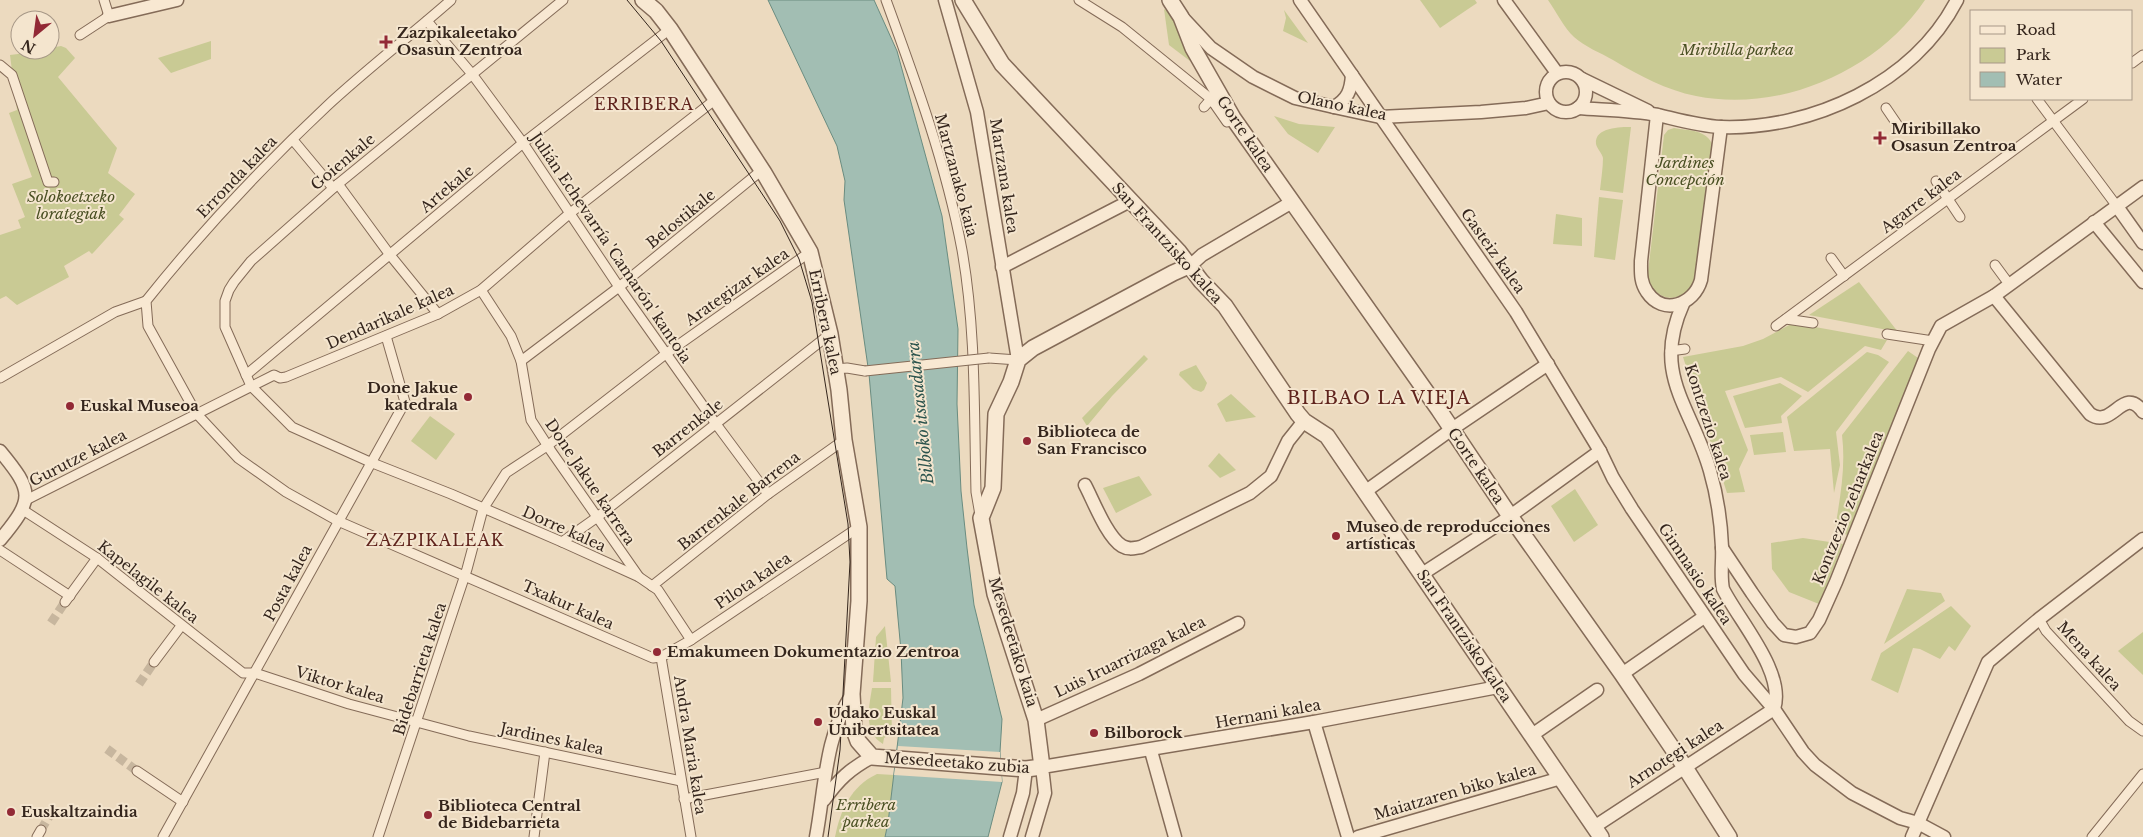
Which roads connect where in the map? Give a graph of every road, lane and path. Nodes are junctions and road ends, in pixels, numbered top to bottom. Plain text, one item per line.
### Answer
1 (104, 0) edge
2 (177, 0) edge
3 (451, 0) edge
4 (563, 0) edge
5 (643, 0) edge
6 (886, 0) edge
7 (945, 0) edge
8 (963, 0) edge
9 (1080, 0) edge
10 (1170, 0) edge
11 (1300, 0) edge
12 (1504, 0) edge
13 (1957, 0) edge
14 (109, 16) junction
15 (1181, 16) junction
16 (427, 21) junction
17 (670, 29) junction
18 (80, 35) dead end
19 (0, 65) edge
20 (1557, 73) junction
21 (472, 74) junction
22 (1352, 75) junction
23 (1582, 79) junction
24 (716, 99) junction
25 (1211, 99) junction
26 (2039, 100) edge
27 (2081, 100) edge
28 (1549, 103) junction
29 (1204, 107) dead end
30 (1334, 107) junction
31 (1578, 108) junction
32 (1886, 108) dead end
33 (1657, 115) junction
34 (1380, 117) junction
35 (2053, 120) junction
36 (1227, 122) dead end
37 (1721, 127) junction
38 (1901, 130) dead end
39 (293, 140) junction
40 (523, 143) junction
41 (762, 170) junction
42 (1936, 181) dead end
43 (54, 182) dead end
44 (1124, 185) dead end
45 (335, 186) junction
46 (2143, 187) edge
47 (1947, 198) junction
48 (1135, 200) junction
49 (1292, 202) junction
50 (2116, 205) junction
51 (569, 214) junction
52 (1960, 217) dead end
53 (2094, 222) junction
54 (2143, 243) edge
55 (810, 252) junction
56 (390, 255) junction
57 (1831, 258) dead end
58 (1191, 265) junction
59 (1995, 265) dead end
60 (1002, 267) junction
61 (1844, 276) junction
62 (2143, 281) edge
63 (2009, 284) junction
64 (619, 287) junction
65 (481, 290) junction
66 (1994, 296) junction
67 (146, 302) junction
68 (1683, 304) junction
69 (438, 314) junction
70 (1786, 319) junction
71 (1813, 323) dead end
72 (1776, 326) dead end
73 (830, 334) junction
74 (1887, 334) dead end
75 (386, 336) junction
76 (1933, 341) junction
77 (1685, 349) dead end
78 (1670, 351) junction
79 (667, 353) junction
80 (1018, 360) junction
81 (521, 361) junction
82 (973, 364) joint
83 (1548, 364) junction
84 (836, 369) junction
85 (246, 375) junction
86 (0, 378) edge
87 (251, 386) junction
88 (2143, 412) edge
89 (196, 413) junction
90 (1304, 421) junction
91 (716, 424) junction
92 (1452, 429) junction
93 (844, 440) junction
94 (547, 446) junction
95 (0, 451) edge
96 (1600, 451) junction
97 (370, 462) junction
98 (1085, 485) dead end
99 (1366, 491) junction
100 (768, 494) junction
101 (24, 505) junction
102 (483, 509) junction
103 (1510, 516) junction
104 (596, 518) junction
105 (981, 518) junction
106 (338, 521) junction
107 (859, 527) junction
108 (2143, 539) edge
109 (0, 540) edge
110 (562, 542) junction
111 (1722, 548) junction
112 (0, 550) edge
113 (98, 558) junction
114 (1422, 574) junction
115 (465, 575) junction
116 (638, 577) junction
117 (652, 586) junction
118 (1704, 617) junction
119 (2039, 619) junction
120 (1238, 623) dead end
121 (181, 626) junction
122 (691, 640) junction
123 (661, 657) junction
124 (154, 662) tunnel mouth
125 (255, 673) junction
126 (1622, 674) junction
127 (1498, 687) junction
128 (1597, 690) dead end
129 (852, 694) junction
130 (1774, 709) junction
131 (1036, 720) junction
132 (417, 721) junction
133 (1314, 722) junction
134 (2143, 730) edge
135 (1532, 735) junction
136 (1150, 751) junction
137 (545, 752) junction
138 (872, 757) junction
139 (1042, 767) junction
140 (1685, 768) junction
141 (1019, 769) junction
142 (137, 771) tunnel mouth
143 (826, 772) junction
144 (2143, 774) edge
145 (1561, 778) junction
146 (682, 781) junction
147 (684, 799) junction
148 (183, 802) junction
149 (822, 802) junction
150 (1918, 823) junction
151 (1598, 832) edge
152 (163, 837) edge
153 (378, 837) edge
154 (534, 837) edge
155 (691, 837) edge
156 (816, 837) edge
157 (1010, 837) edge
158 (1032, 837) edge
159 (1175, 837) edge
160 (1348, 837) edge
161 (1358, 837) edge
162 (1729, 837) edge
163 (1912, 837) edge
164 (1944, 837) edge
165 (2092, 837) edge

1 - 14 street
2 - 14 street
3 - 16 street, Erronda kalea
4 - 21 street, Goienkale
5 - 17 street, Erribera kalea
6 - 82 street, Martzanako kaia
7 - 60 street, Martzana kalea
8 - 48 street, San Frantzisko kalea
9 - 25 street
10 - 15 street, Olano kalea
11 - 22 street, Gasteiz kalea
12 - 20 street
13 - 37 street
14 - 18 street
15 - 30 street, Olano kalea
15 - 49 street, Gorte kalea
16 - 21 street, Julián Echevarría 'Camarón' kantoia
16 - 39 street, Erronda kalea
17 - 24 street, Erribera kalea
17 - 40 street, Artekale
19 - 43 street
20 - 23 street
20 - 28 street
21 - 40 street, Julián Echevarría 'Camarón' kantoia
21 - 45 street, Goienkale
22 - 30 street
22 - 34 street, Gasteiz kalea
23 - 31 street
23 - 33 street
24 - 41 street, Erribera kalea
24 - 51 street, Dendarikale kalea
25 - 29 street
25 - 36 street
26 - 35 street
27 - 35 street, Agarre kalea
28 - 31 street
28 - 34 street, Olano kalea
30 - 34 street, Olano kalea
31 - 33 street
32 - 38 street
33 - 37 street
33 - 68 street
34 - 83 street, Gasteiz kalea
35 - 47 street, Agarre kalea
35 - 50 street
37 - 68 street, Kontzezio kalea
39 - 45 street
39 - 67 street, Erronda kalea
40 - 51 street, Julián Echevarría 'Camarón' kantoia
40 - 56 street, Artekale
41 - 55 street, Erribera kalea
41 - 64 street, Belostikale
42 - 47 street
44 - 48 street
45 - 56 street
45 - 85 street, Goienkale
46 - 50 street, Kontzezio zeharkalea
47 - 52 street
47 - 61 street, Agarre kalea
48 - 58 street, San Frantzisko kalea
48 - 60 street
49 - 58 street
49 - 92 street, Gorte kalea
50 - 53 street, Kontzezio zeharkalea
50 - 54 street
51 - 64 street, Julián Echevarría 'Camarón' kantoia
51 - 65 street, Dendarikale kalea
53 - 62 street
53 - 63 street, Kontzezio zeharkalea
55 - 73 street, Erribera kalea
55 - 79 street, Arategizar kalea
56 - 69 street
56 - 85 street, Artekale
57 - 61 street
58 - 80 street
58 - 90 street, San Frantzisko kalea
59 - 63 street
60 - 80 street, Martzana kalea
61 - 70 street, Agarre kalea
63 - 66 street, Kontzezio zeharkalea
64 - 79 street, Julián Echevarría 'Camarón' kantoia
64 - 81 street, Belostikale
65 - 69 street, Dendarikale kalea
65 - 81 street, Done Jakue karrera
66 - 76 street, Kontzezio zeharkalea
66 - 88 street
67 - 86 street
67 - 89 street
68 - 78 street, Kontzezio kalea
69 - 75 street, Dendarikale kalea
70 - 71 street
70 - 72 street, Agarre kalea
73 - 84 street, Erribera kalea
73 - 91 street, Barrenkale
74 - 76 street
75 - 87 street, Dendarikale kalea
75 - 97 street, Posta kalea
76 - 111 street, Kontzezio zeharkalea
77 - 78 street
78 - 111 street, Kontzezio kalea
79 - 91 street, Julián Echevarría 'Camarón' kantoia
79 - 94 street, Arategizar kalea
80 - 84 street, bridge
80 - 105 street
81 - 94 street, Done Jakue karrera
82 - 105 street, Mesedeetako kaia
83 - 92 street
83 - 96 street, Gasteiz kalea
84 - 93 street, Erribera kalea
85 - 87 street, Goienkale
87 - 89 street, Dendarikale kalea
87 - 97 street, Dorre kalea
89 - 101 street, Gurutze kalea
89 - 106 street, Txakur kalea
90 - 98 street
90 - 99 street, San Frantzisko kalea
91 - 100 street, Julián Echevarría 'Camarón' kantoia
91 - 104 street, Barrenkale
92 - 99 street
92 - 103 street, Gorte kalea
93 - 100 street, Barrenkale Barrena
93 - 107 street, Erribera kalea
94 - 102 street, Bidebarrieta kalea
94 - 104 street, Done Jakue karrera
95 - 101 street
96 - 103 street
96 - 118 street, Gimnasio kalea
97 - 102 street, Dorre kalea
97 - 106 street, Posta kalea
99 - 114 street, San Frantzisko kalea
100 - 117 street, Barrenkale Barrena
101 - 109 street
101 - 113 street, Kapelagile kalea
102 - 110 street, Dorre kalea
102 - 115 street, Bidebarrieta kalea
103 - 114 street
103 - 126 street, Gorte kalea
104 - 110 street, Barrenkale
104 - 116 street, Done Jakue karrera
105 - 131 street, Mesedeetako kaia
106 - 115 street, Txakur kalea
106 - 125 street, Posta kalea
107 - 122 street, Pilota kalea
107 - 129 street, Erribera kalea
108 - 119 street
110 - 116 street, Dorre kalea
111 - 130 street, Kontzezio kalea
112 - 113 street
113 - 121 street, Kapelagile kalea
114 - 127 street, San Frantzisko kalea
115 - 123 street, Txakur kalea
115 - 132 street, Bidebarrieta kalea
116 - 117 street, Dorre kalea
117 - 122 street, Dorre kalea
118 - 126 street
118 - 130 street, Gimnasio kalea
119 - 134 street, Mena kalea
119 - 150 street
120 - 131 street, Luis Iruarrizaga kalea
121 - 124 street
121 - 125 street, Kapelagile kalea
122 - 123 street, Pilota kalea
123 - 146 street, Andra Maria kalea
125 - 132 street, Viktor kalea
125 - 148 street, Posta kalea
126 - 140 street, Gorte kalea
127 - 133 street, Hernani kalea
127 - 135 street, San Frantzisko kalea
128 - 135 street
129 - 138 street, Erribera kalea
129 - 143 street, Erribera kalea
130 - 140 street, Arnotegi kalea
130 - 150 street
131 - 139 street, Mesedeetako kaia
132 - 137 street, Jardines kalea
132 - 153 street, Bidebarrieta kalea
133 - 136 street, Hernani kalea
133 - 160 street
135 - 145 street, San Frantzisko kalea
136 - 139 street, Hernani kalea
136 - 159 street
137 - 146 street, Jardines kalea
137 - 154 street
138 - 141 street, Mesedeetako zubia
138 - 149 street, Erribera kalea
139 - 141 street, Mesedeetako zubia
139 - 158 street
140 - 151 street, Arnotegi kalea
140 - 162 street, Gorte kalea
141 - 157 street
142 - 148 street
143 - 147 street
143 - 149 street, Erribera kalea
144 - 165 street
145 - 151 street, San Frantzisko kalea
145 - 161 street, Maiatzaren biko kalea
146 - 147 street, Andra Maria kalea
147 - 155 street, Andra Maria kalea
148 - 152 street, Posta kalea
149 - 156 street, Erribera kalea
150 - 163 street
150 - 164 street

